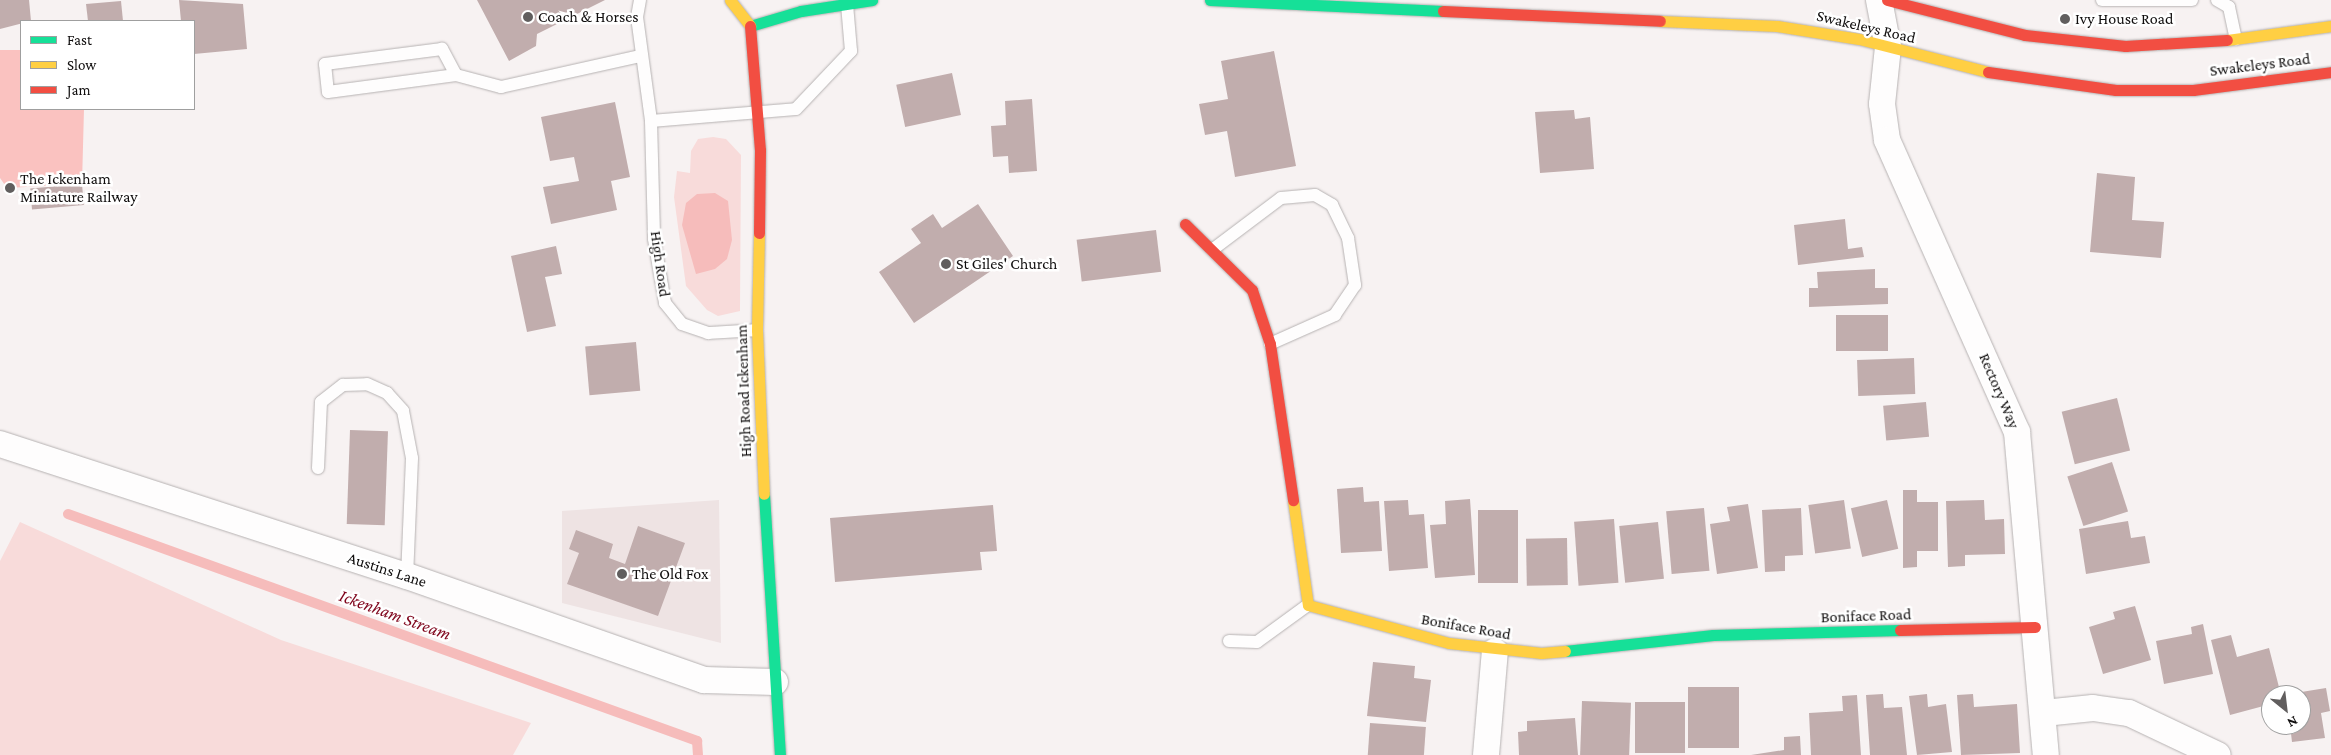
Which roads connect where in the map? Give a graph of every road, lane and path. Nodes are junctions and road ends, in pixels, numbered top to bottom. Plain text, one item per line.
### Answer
1 (640, 0) edge
2 (730, 0) edge
3 (872, 0) edge
4 (1210, 0) edge
5 (1879, 0) edge
6 (1887, 0) edge
7 (2102, 0) edge
8 (2192, 0) edge
9 (2217, 0) edge
10 (847, 4) junction
11 (750, 26) junction
12 (2331, 26) edge
13 (2236, 40) junction
14 (1888, 47) junction
15 (640, 56) junction
16 (2331, 72) edge
17 (456, 75) junction
18 (759, 113) junction
19 (651, 121) junction
20 (1185, 224) dead end
21 (1212, 250) junction
22 (757, 330) junction
23 (1270, 344) junction
24 (0, 444) edge
25 (318, 468) dead end
26 (407, 576) junction
27 (1308, 605) junction
28 (2035, 627) junction
29 (1229, 641) dead end
30 (1496, 651) junction
31 (775, 682) junction
32 (2044, 712) junction
33 (780, 755) edge
34 (1486, 755) edge
35 (2046, 755) edge
36 (2218, 755) edge

1 - 15 lane, High Road
2 - 11 main road
3 - 10 main road
4 - 14 main road, Swakeleys Road
5 - 14 street, Rectory Way
6 - 13 main road, Swakeleys Road
7 - 8 lane
9 - 13 lane
10 - 11 main road
10 - 18 lane
11 - 18 main road, High Road Ickenham
12 - 13 main road, Swakeleys Road
14 - 16 main road, Swakeleys Road
14 - 28 street, Rectory Way
15 - 17 lane
15 - 19 lane, High Road
17 - 17 lane
18 - 19 lane
18 - 22 main road, High Road Ickenham
19 - 22 lane, High Road
20 - 21 main road
21 - 23 main road
21 - 23 lane
22 - 31 main road, High Road Ickenham
23 - 27 main road
24 - 26 street, Austins Lane
25 - 26 lane
26 - 31 street, Austins Lane
27 - 29 lane
27 - 30 main road, Boniface Road
28 - 30 main road, Boniface Road
28 - 32 street, Rectory Way
30 - 34 street
31 - 33 main road, High Road Ickenham
32 - 35 street, Rectory Way
32 - 36 street

